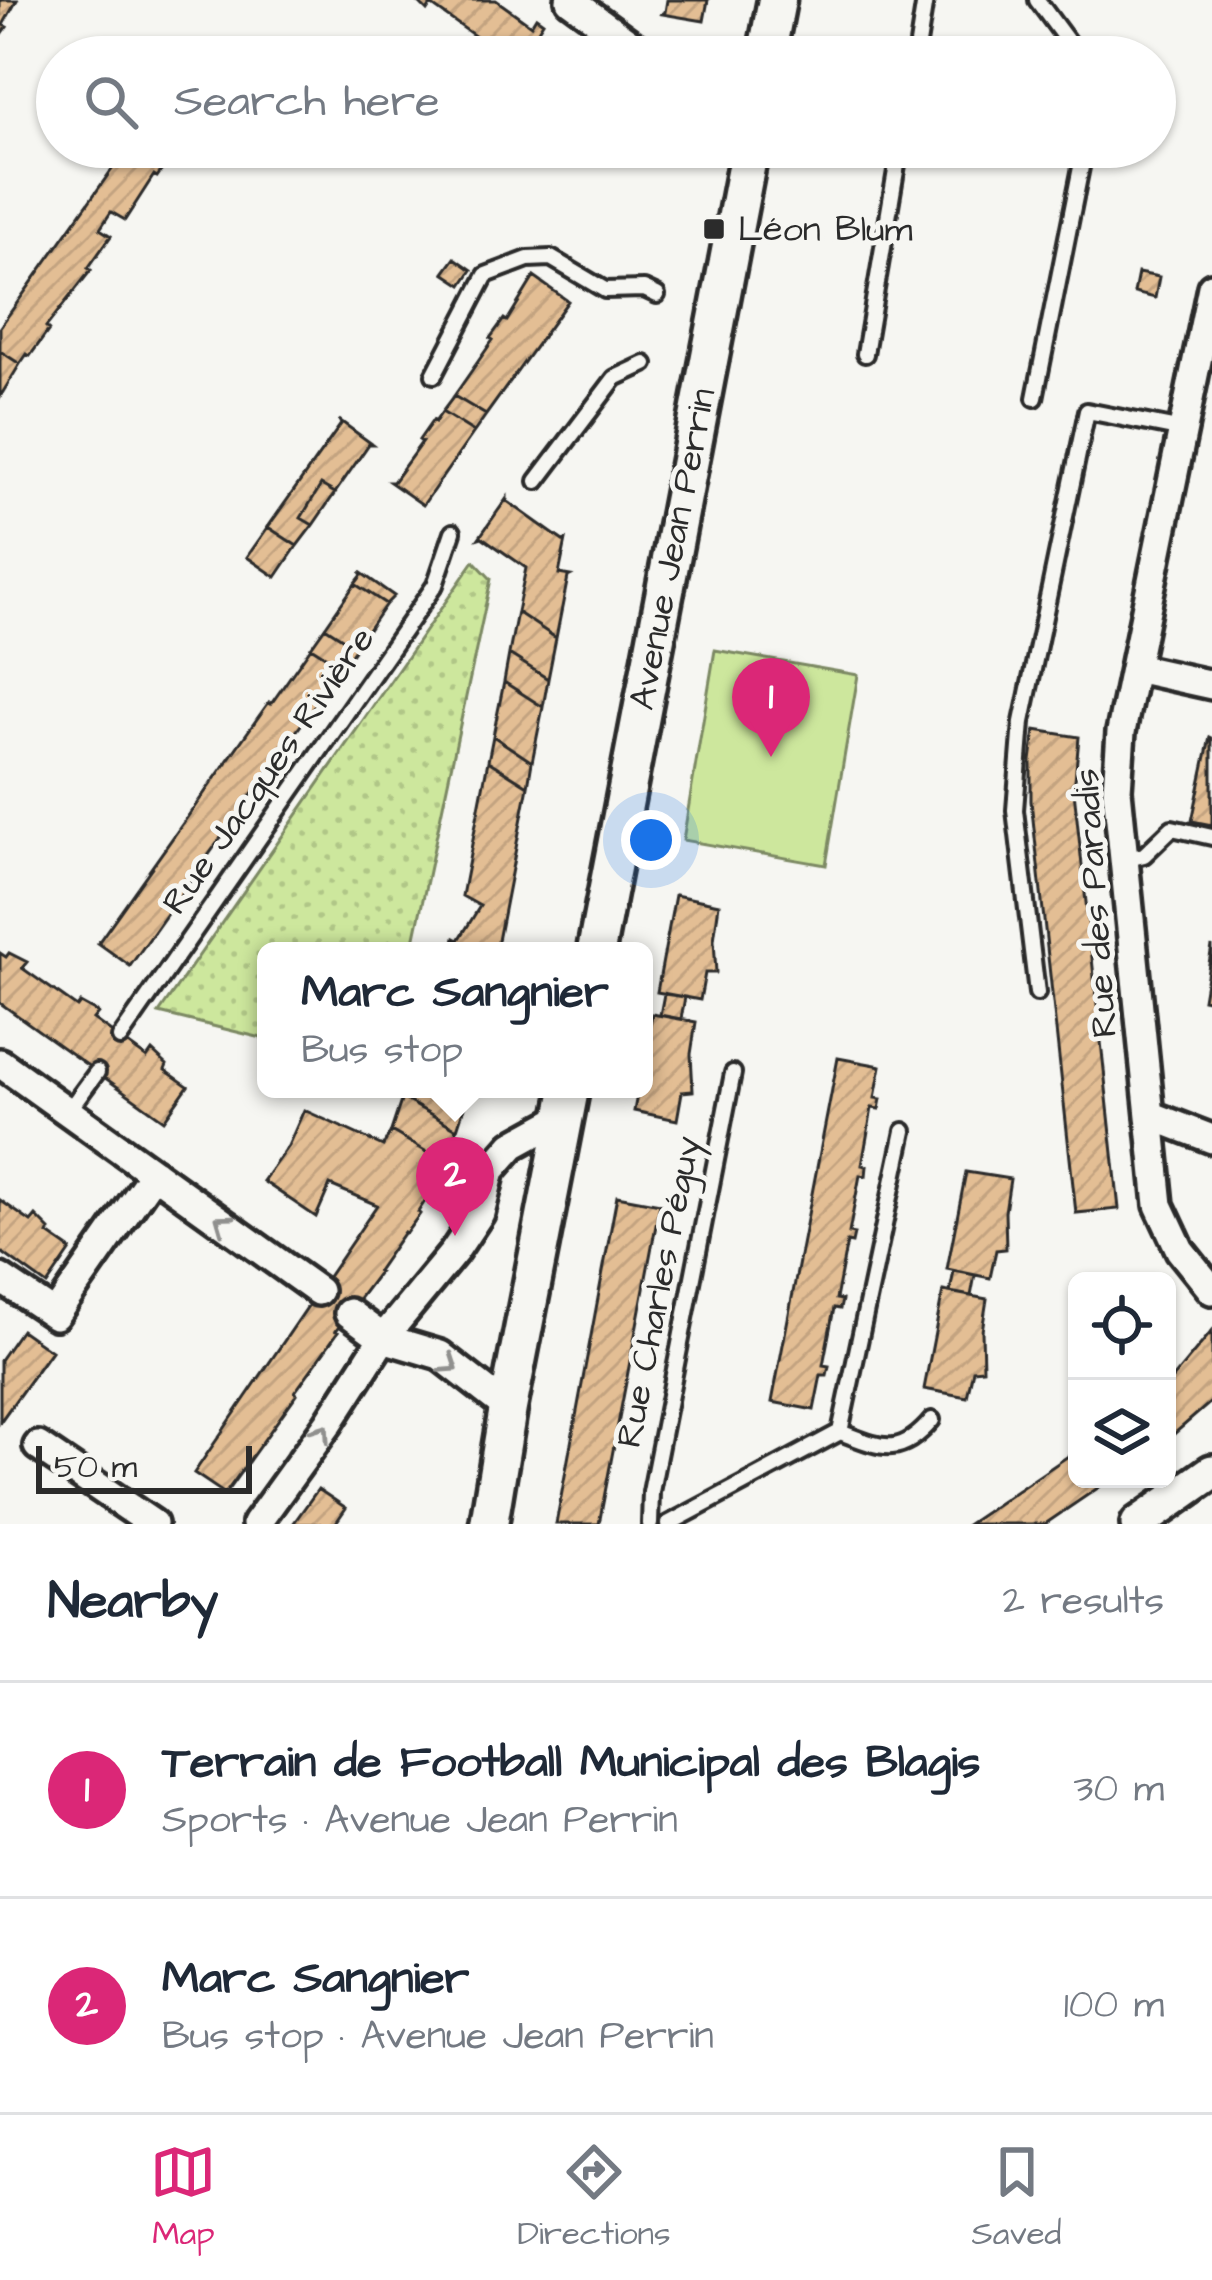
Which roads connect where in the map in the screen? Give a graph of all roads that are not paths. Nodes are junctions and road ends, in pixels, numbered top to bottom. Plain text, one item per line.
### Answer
1 (570, 0) edge
2 (777, 0) edge
3 (926, 0) edge
4 (1037, 0) edge
5 (619, 36) edge
6 (770, 36) edge
7 (920, 36) edge
8 (1064, 36) edge
9 (746, 168) edge
10 (896, 168) edge
11 (1081, 168) edge
12 (1212, 287) edge
13 (657, 295) dead end
14 (865, 353) dead end
15 (645, 364) dead end
16 (434, 375) dead end
17 (1035, 398) dead end
18 (1183, 430) junction
19 (537, 482) dead end
20 (453, 532) dead end
21 (1135, 668) junction
22 (1212, 685) edge
23 (1212, 837) edge
24 (1124, 860) junction
25 (598, 942) edge
26 (1037, 993) dead end
27 (120, 1038) dead end
28 (0, 1063) edge
29 (97, 1072) dead end
30 (733, 1072) dead end
31 (567, 1103) edge
32 (69, 1110) junction
33 (1150, 1115) junction
34 (904, 1131) dead end
35 (1212, 1139) edge
36 (154, 1172) junction
37 (0, 1278) edge
38 (1212, 1290) edge
39 (318, 1291) dead end
40 (349, 1312) dead end
41 (383, 1338) junction
42 (508, 1408) junction
43 (932, 1420) dead end
44 (840, 1432) junction
45 (38, 1446) dead end
46 (1212, 1472) edge
47 (153, 1524) edge
48 (256, 1524) edge
49 (489, 1524) edge
50 (650, 1524) edge
51 (668, 1524) edge
52 (1138, 1524) edge

1 - 5 street
2 - 6 main road
3 - 7 lane
4 - 8 lane
9 - 25 main road, Avenue Jean Perrin
10 - 14 lane
11 - 17 lane
12 - 18 street, Rue des Paradis
13 - 16 lane
15 - 19 lane
18 - 21 street, Rue des Paradis
18 - 26 lane
20 - 27 lane, Rue Jacques Rivière
21 - 22 street
21 - 24 street, Rue des Paradis
23 - 24 lane
24 - 33 street, Rue des Paradis
28 - 32 street
29 - 32 lane
30 - 50 lane, Rue Charles Péguy
31 - 41 street
31 - 42 main road
32 - 36 street
33 - 35 street
33 - 38 street, Rue des Paradis
34 - 44 lane
36 - 37 street
39 -> 36 street
40 - 41 street
41 -> 42 street
48 -> 41 street
42 - 49 main road
43 - 44 lane
44 - 51 lane
45 - 47 street
46 - 52 street

